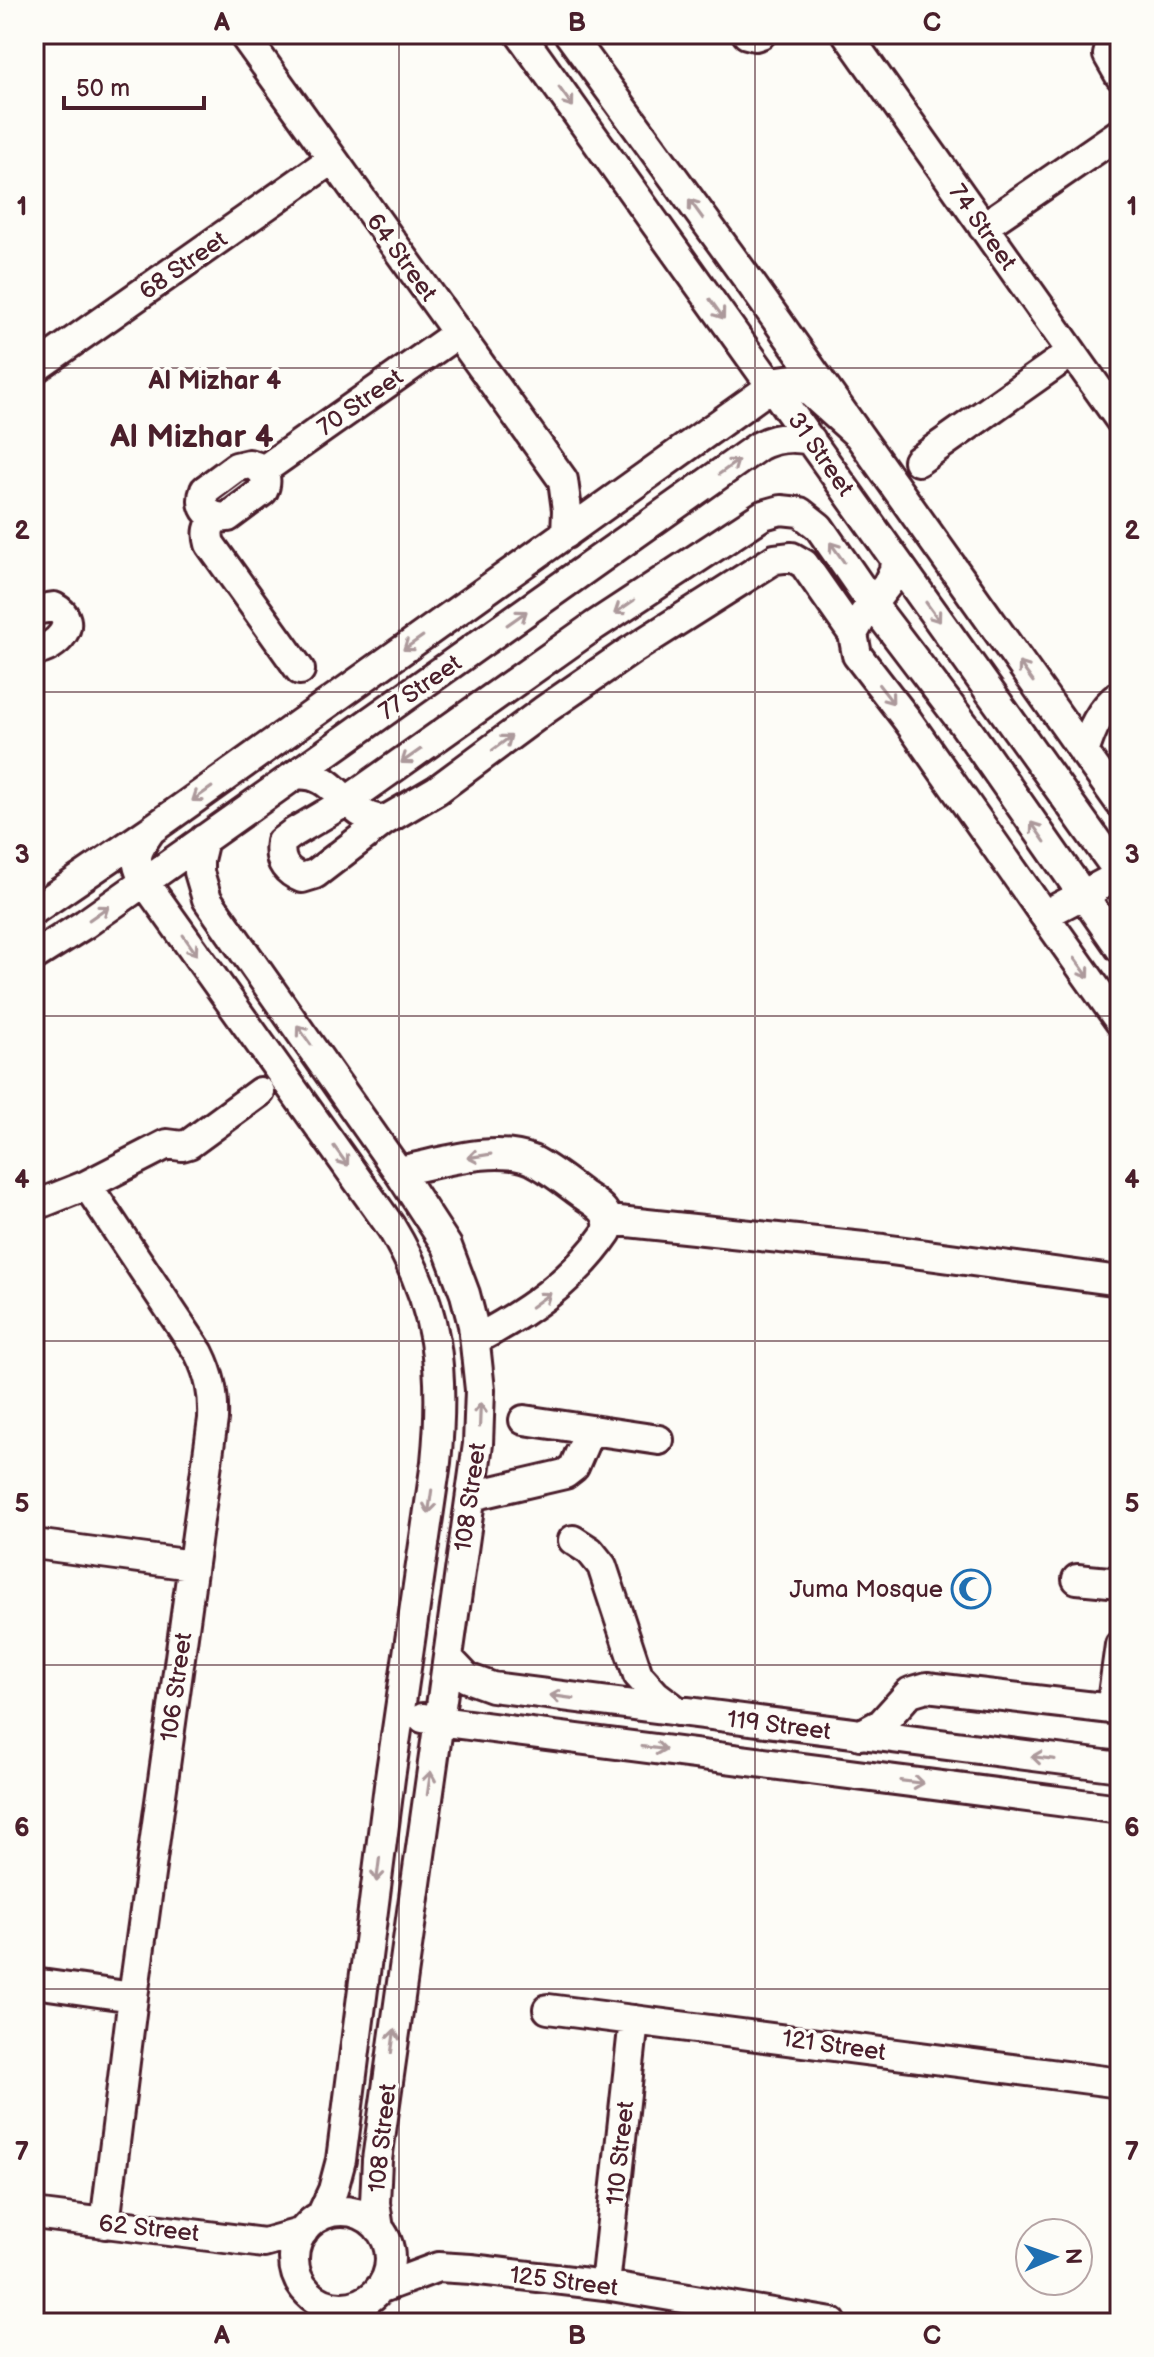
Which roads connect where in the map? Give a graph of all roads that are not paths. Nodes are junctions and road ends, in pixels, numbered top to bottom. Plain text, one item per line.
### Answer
1 (243, 34) edge
2 (520, 34) edge
3 (569, 34) edge
4 (747, 34) edge
5 (761, 34) edge
6 (847, 34) edge
7 (1116, 37) edge
8 (1120, 76) edge
9 (1120, 133) edge
10 (331, 160) junction
11 (983, 227) junction
12 (458, 333) junction
13 (1072, 352) junction
14 (34, 369) edge
15 (773, 386) junction
16 (1120, 420) edge
17 (856, 433) junction
18 (811, 440) junction
19 (918, 461) dead end
20 (563, 480) junction
21 (620, 496) junction
22 (566, 534) junction
23 (698, 558) junction
24 (895, 560) junction
25 (720, 593) junction
26 (865, 593) junction
27 (472, 601) junction
28 (830, 601) junction
29 (34, 610) edge
30 (853, 634) junction
31 (34, 651) edge
32 (535, 669) junction
33 (300, 670) dead end
34 (439, 674) junction
35 (1115, 698) edge
36 (557, 702) junction
37 (1051, 706) junction
38 (1084, 753) junction
39 (295, 775) junction
40 (347, 801) junction
41 (1120, 803) edge
42 (384, 821) junction
43 (151, 830) junction
44 (204, 839) junction
45 (1120, 875) edge
46 (144, 881) junction
47 (1082, 896) junction
48 (34, 910) edge
49 (1044, 915) junction
50 (1120, 948) edge
51 (34, 956) edge
52 (1120, 1022) edge
53 (260, 1092) dead end
54 (302, 1102) junction
55 (354, 1107) junction
56 (398, 1171) junction
57 (87, 1185) junction
58 (34, 1206) edge
59 (609, 1220) junction
60 (1120, 1281) edge
61 (475, 1340) junction
62 (524, 1420) dead end
63 (590, 1430) junction
64 (659, 1440) dead end
65 (471, 1496) junction
66 (573, 1540) dead end
67 (34, 1544) edge
68 (192, 1565) junction
69 (1077, 1579) dead end
70 (1120, 1583) edge
71 (1120, 1645) edge
72 (448, 1658) junction
73 (405, 1675) junction
74 (638, 1675) junction
75 (905, 1697) junction
76 (602, 1702) junction
77 (1115, 1710) edge
78 (678, 1712) junction
79 (438, 1721) junction
80 (794, 1727) junction
81 (860, 1735) junction
82 (918, 1742) junction
83 (717, 1757) junction
84 (1120, 1767) edge
85 (1120, 1809) edge
86 (34, 1983) edge
87 (133, 1997) junction
88 (548, 2009) dead end
89 (634, 2020) junction
90 (1120, 2083) edge
91 (34, 2214) edge
92 (105, 2224) junction
93 (312, 2224) junction
94 (382, 2233) junction
95 (264, 2243) junction
96 (438, 2267) junction
97 (605, 2285) junction
98 (376, 2292) junction
99 (310, 2301) edge
100 (364, 2323) edge
101 (832, 2323) edge

1 - 10 street, 64 Street
2 -> 15 street, 31 Street
17 -> 3 street, 31 Street
4 - 5 street
6 - 11 street, 74 Street
7 - 8 street
9 - 11 street
10 - 12 street, 64 Street
10 - 14 street, 68 Street
11 - 13 street, 74 Street
12 - 20 street, 64 Street
12 - 33 street, 70 Street
13 - 16 street, 74 Street
13 - 19 street
15 - 17 street
15 - 18 street, 31 Street
15 - 21 street, 77 Street
37 -> 17 street, 31 Street
18 - 24 street, 31 Street
34 -> 18 street, 77 Street
20 - 21 street
20 - 22 street
21 - 22 street, 77 Street
22 - 27 street, 77 Street
23 - 25 street
26 -> 23 street
23 -> 32 street
24 - 26 street
24 -> 45 street, 31 Street
25 - 28 street
25 - 36 street
26 - 28 street
26 - 30 street
47 -> 26 street
27 - 34 street
27 -> 43 street, 77 Street
28 - 30 street
29 - 31 street
30 -> 49 street
32 - 36 street
32 -> 40 street
34 - 39 street, 77 Street
35 - 37 street
35 - 38 street
42 -> 36 street
37 - 38 street, 31 Street
38 - 41 street, 31 Street
39 - 40 street
39 - 44 street, 77 Street
40 - 42 street
40 - 42 street
43 - 46 street
43 - 48 street, 77 Street
44 - 46 street, 77 Street
55 -> 44 street, 108 Street
45 - 47 street
51 -> 46 street, 77 Street
46 -> 54 street, 108 Street
47 - 49 street
47 - 50 street
49 -> 52 street
53 - 57 street
54 - 55 street
54 -> 73 street, 108 Street
55 - 56 street, 108 Street
59 -> 56 street
56 - 61 street, 108 Street
57 - 58 street
57 - 68 street, 106 Street
59 - 60 street
61 -> 59 street
65 -> 61 street, 108 Street
62 - 63 street
63 - 64 street
63 - 65 street
65 - 72 street, 108 Street
66 - 74 street
67 - 68 street
68 - 87 street, 106 Street
69 - 70 street
71 - 77 street
76 -> 72 street, 119 Street
72 - 79 street, 108 Street
73 - 79 street
73 -> 93 street, 108 Street
74 - 76 street
74 - 78 street
75 - 77 street
75 - 81 street
75 - 82 street
76 - 78 street, 119 Street
78 - 80 street, 119 Street
79 -> 83 street, 119 Street
94 -> 79 street, 108 Street
80 - 81 street, 119 Street
80 - 83 street
81 - 82 street, 119 Street
84 -> 82 street, 119 Street
83 -> 85 street, 119 Street
86 - 87 street
87 - 92 street, 106 Street
88 - 89 street, 121 Street
89 - 90 street, 121 Street
89 - 97 street, 110 Street
91 - 92 street, 62 Street
92 - 95 street, 62 Street
93 - 94 street
93 - 95 street, 62 Street
93 - 99 street
94 - 96 street, 125 Street
94 - 98 street
95 - 99 street
96 - 97 street, 125 Street
96 - 98 street, 125 Street
97 - 101 street, 125 Street
98 - 99 street
98 - 100 street

